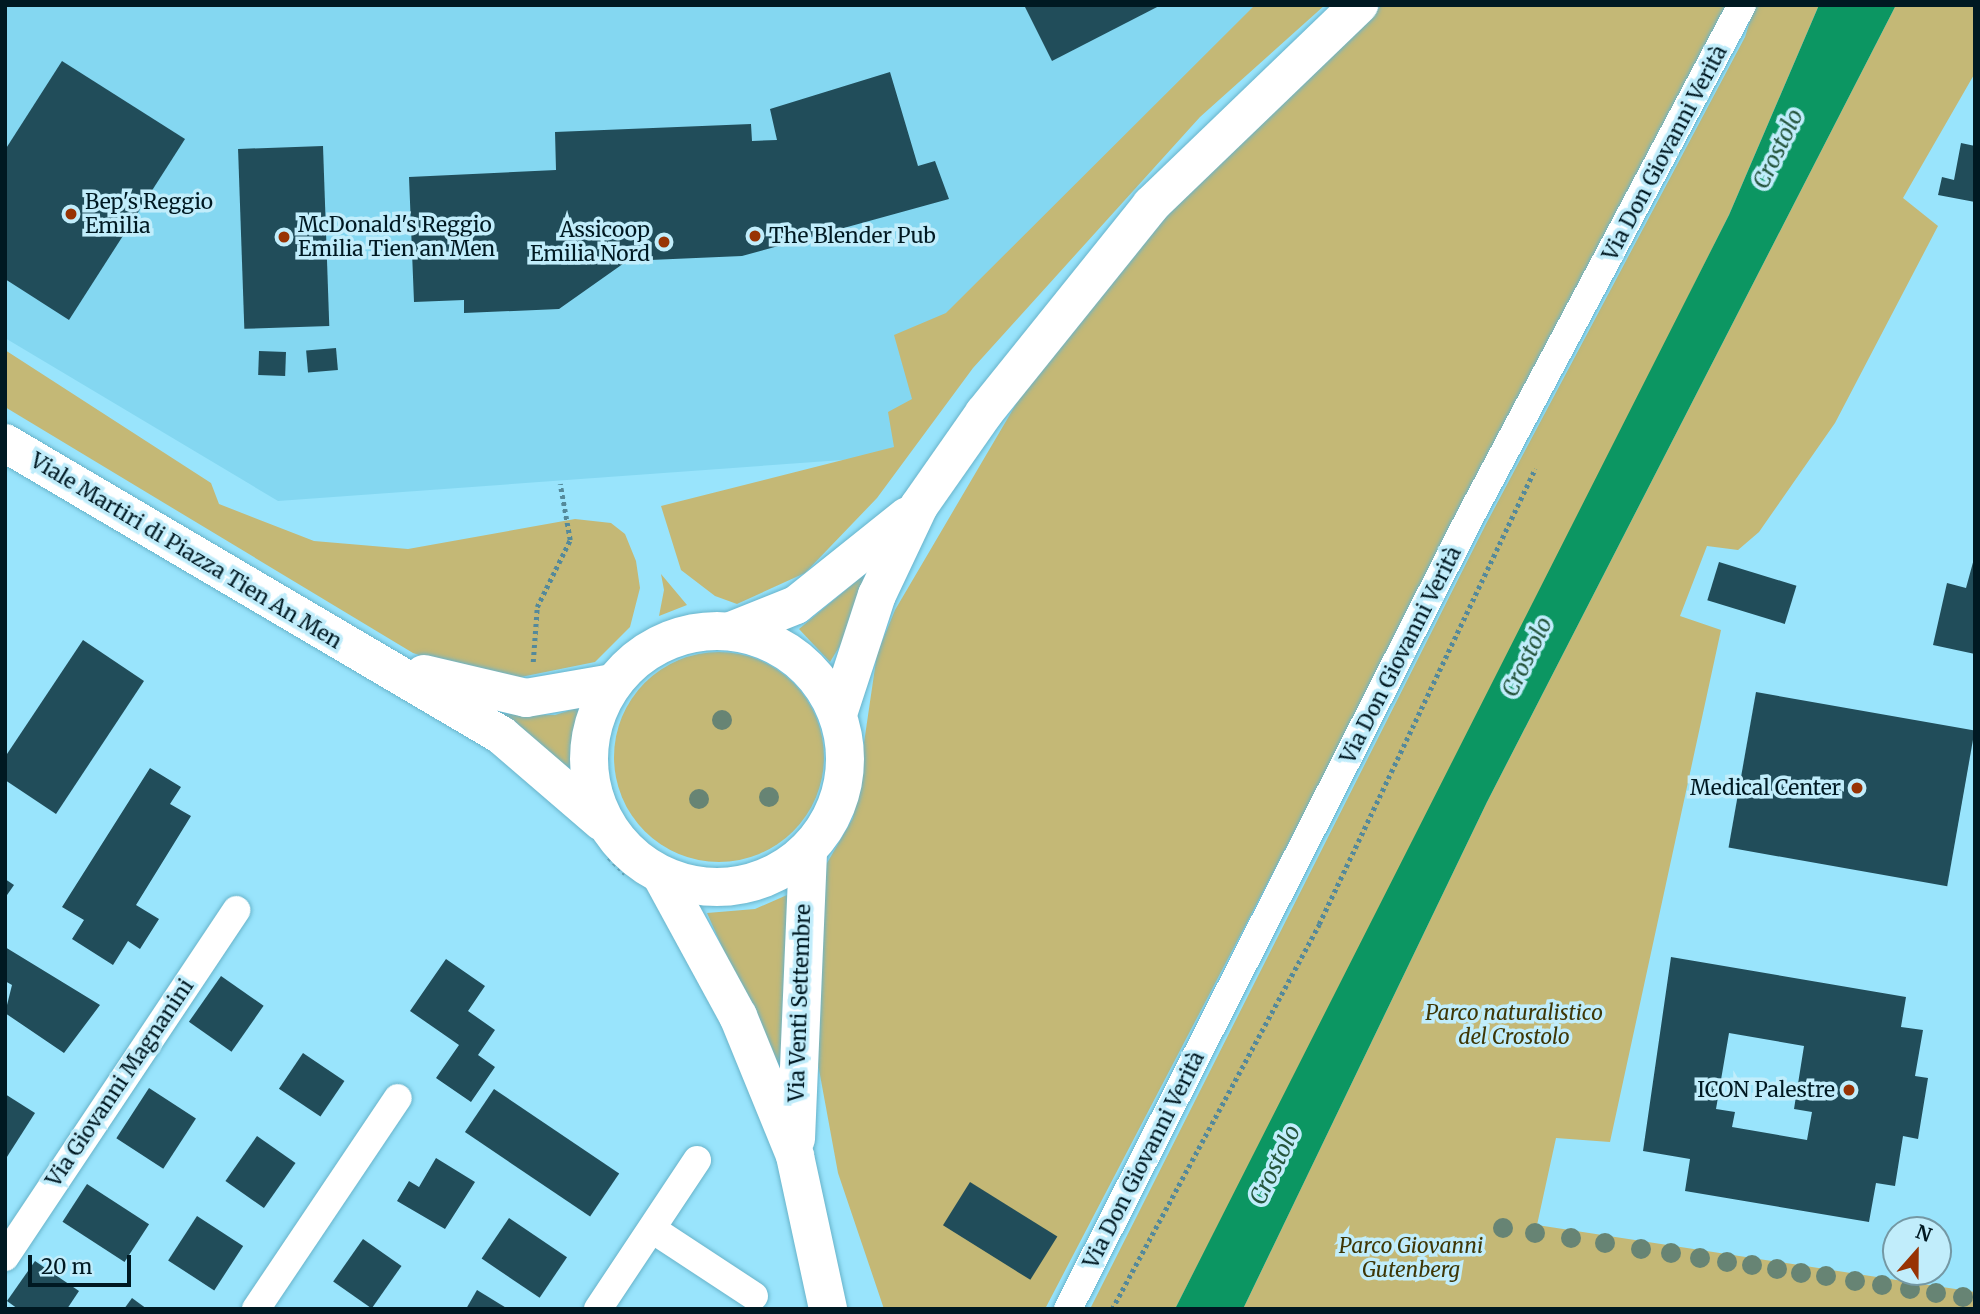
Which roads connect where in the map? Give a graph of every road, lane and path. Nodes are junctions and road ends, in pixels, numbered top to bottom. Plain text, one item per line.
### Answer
1 (1359, 5) edge
2 (1742, 5) edge
3 (5, 443) edge
4 (1540, 458) dead end
5 (560, 484) dead end
6 (919, 506) junction
7 (731, 631) junction
8 (368, 658) junction
9 (533, 675) dead end
10 (613, 683) junction
11 (838, 714) junction
12 (608, 842) junction
13 (808, 851) junction
14 (646, 877) junction
15 (236, 910) dead end
16 (398, 1098) dead end
17 (796, 1156) junction
18 (697, 1160) dead end
19 (652, 1229) junction
20 (5, 1257) edge
21 (754, 1296) dead end
22 (830, 1301) edge
23 (256, 1309) edge
24 (598, 1309) edge
25 (1068, 1309) edge
26 (1112, 1309) edge

1 - 6 main road, Viale Martiri di Piazza Tien An Men
2 - 25 street, Via Don Giovanni Verità
3 - 8 main road, Viale Martiri di Piazza Tien An Men
4 - 26 path
5 - 9 path
6 - 7 main road, Viale Martiri di Piazza Tien An Men
6 - 11 main road, Viale Martiri di Piazza Tien An Men
7 - 10 main road, Viale Martiri di Piazza Tien An Men
7 - 11 main road, Viale Martiri di Piazza Tien An Men
8 - 10 main road, Viale Martiri di Piazza Tien An Men
8 - 12 main road, Viale Martiri di Piazza Tien An Men
10 - 12 main road, Viale Martiri di Piazza Tien An Men
11 - 13 main road, Viale Martiri di Piazza Tien An Men
12 - 14 main road, Viale Martiri di Piazza Tien An Men
12 - 14 path
13 - 14 main road, Viale Martiri di Piazza Tien An Men
13 - 17 main road, Via Venti Settembre
14 - 17 main road, Via Venti Settembre
15 - 20 street, Via Giovanni Magnanini
16 - 23 street
17 - 22 main road, Via Venti Settembre
18 - 19 street
19 - 21 street
19 - 24 street

